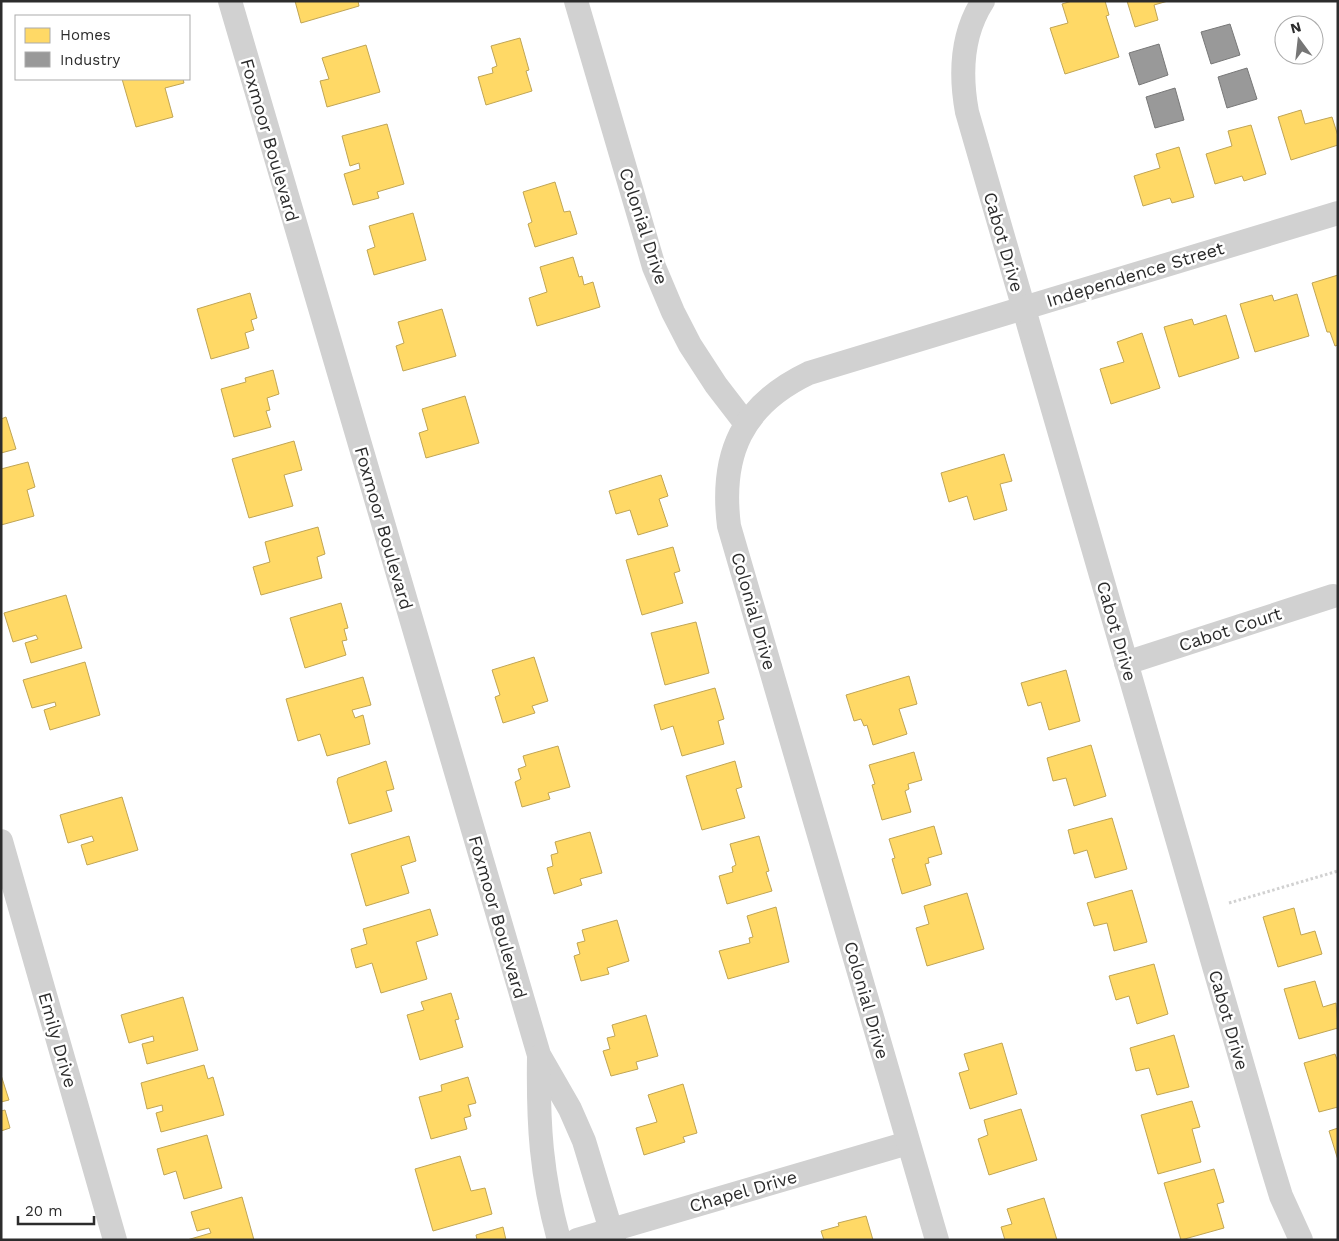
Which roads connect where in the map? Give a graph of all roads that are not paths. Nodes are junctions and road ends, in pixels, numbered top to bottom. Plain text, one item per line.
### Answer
1 (230, 1) edge
2 (576, 1) edge
3 (979, 10) edge
4 (1338, 213) edge
5 (1023, 308) junction
6 (746, 424) junction
7 (1333, 596) dead end
8 (1126, 663) junction
9 (1, 841) edge
10 (539, 1055) junction
11 (908, 1143) junction
12 (613, 1234) edge
13 (116, 1240) edge
14 (559, 1240) edge
15 (577, 1240) edge
16 (937, 1240) edge
17 (1300, 1240) edge

1 - 10 street, Foxmoor Boulevard
2 - 6 street, Colonial Drive
3 - 5 street, Cabot Drive
4 - 5 street, Independence Street
5 - 6 street, Independence Street
5 - 8 street, Cabot Drive
6 - 11 street, Colonial Drive
7 - 8 street, Cabot Court
8 - 17 street, Cabot Drive
9 - 13 street, Emily Drive
10 - 12 street, Foxmoor Boulevard
10 - 14 street, Foxmoor Boulevard
11 - 12 street, Chapel Drive
11 - 16 street, Colonial Drive
12 - 15 street, Chapel Drive

